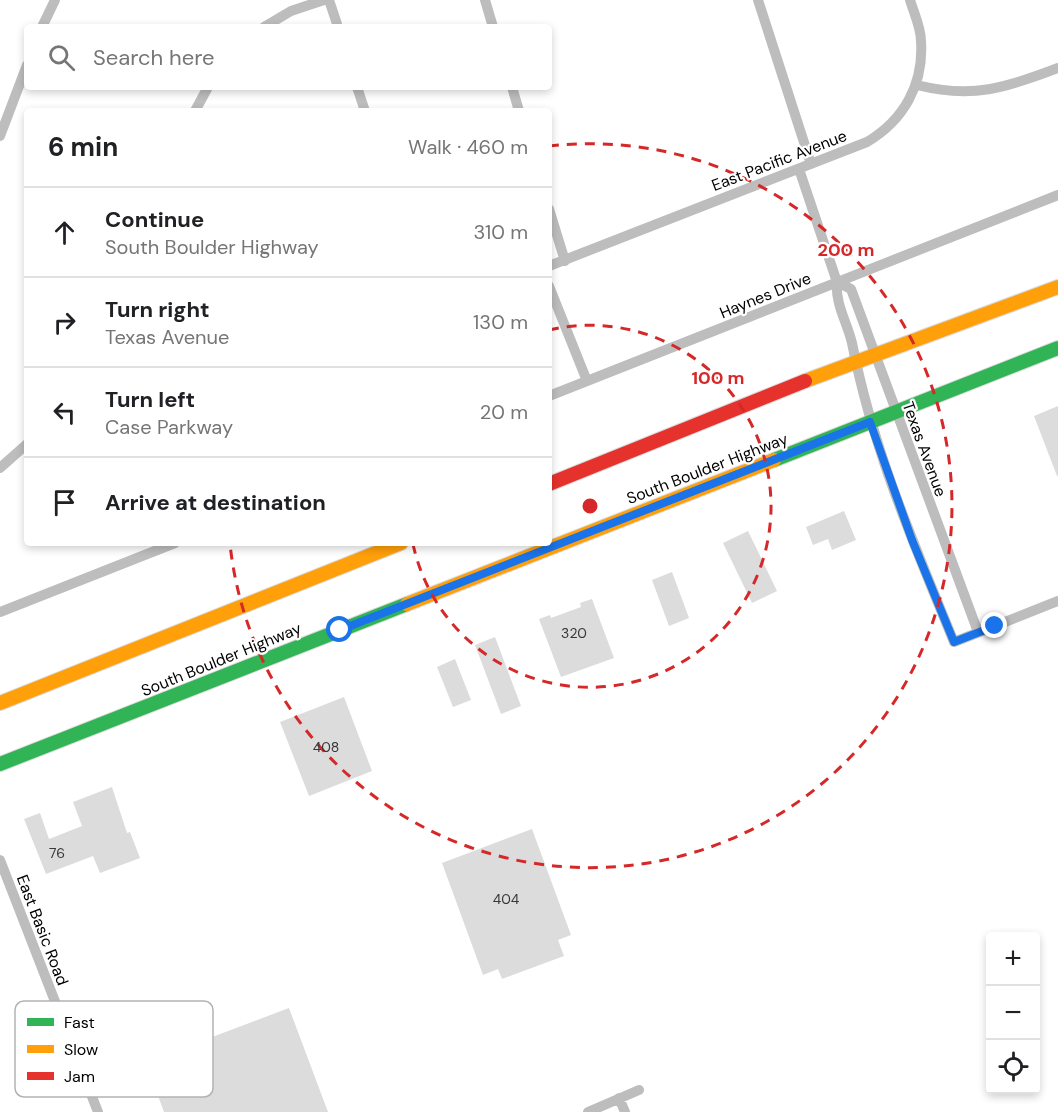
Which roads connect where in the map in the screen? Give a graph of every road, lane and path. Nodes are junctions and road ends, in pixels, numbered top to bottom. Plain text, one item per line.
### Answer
1 (56, 0) edge
2 (324, 0) edge
3 (329, 0) edge
4 (485, 0) edge
5 (758, 0) edge
6 (910, 0) edge
7 (44, 24) edge
8 (269, 24) edge
9 (337, 24) edge
10 (493, 24) edge
11 (1058, 68) edge
12 (24, 73) edge
13 (916, 85) junction
14 (206, 90) edge
15 (358, 90) edge
16 (513, 90) edge
17 (197, 108) edge
18 (364, 108) edge
19 (518, 108) edge
20 (0, 136) edge
21 (811, 164) junction
22 (799, 169) junction
23 (1058, 195) edge
24 (552, 219) edge
25 (565, 261) junction
26 (552, 265) edge
27 (837, 282) junction
28 (1058, 287) edge
29 (552, 294) edge
30 (1058, 348) edge
31 (874, 357) junction
32 (855, 363) junction
33 (587, 381) junction
34 (552, 395) edge
35 (896, 411) junction
36 (870, 422) junction
37 (24, 447) edge
38 (0, 468) edge
39 (552, 483) edge
40 (167, 546) edge
41 (392, 546) edge
42 (1058, 601) edge
43 (0, 612) edge
44 (978, 632) junction
45 (0, 703) edge
46 (0, 764) edge
47 (0, 860) edge
48 (55, 1001) edge
49 (639, 1090) dead end
50 (92, 1097) edge
51 (619, 1098) junction
52 (98, 1112) edge
53 (588, 1112) edge
54 (625, 1112) edge

1 - 7 street
2 - 8 street
3 - 9 street
4 - 10 street
5 - 21 street
6 - 13 street, East Pacific Avenue
11 - 13 street
12 - 20 street
13 - 21 street, East Pacific Avenue
14 - 17 street
15 - 18 street
16 - 19 street
21 - 22 street, East Pacific Avenue
22 - 25 street, East Pacific Avenue
22 - 27 street, Texas Avenue
23 - 27 street, Haynes Drive
24 - 25 street
25 - 26 street, East Pacific Avenue
27 - 31 street, Texas Avenue
27 - 32 street, Texas Avenue
27 - 33 street, Haynes Drive
28 - 31 main road
29 - 33 street
30 - 35 main road, South Boulder Highway
31 - 32 main road
31 - 35 street, Texas Avenue
32 - 36 street, Texas Avenue
32 - 39 main road
33 - 34 street, Haynes Drive
35 - 36 main road, South Boulder Highway
35 - 44 street, Texas Avenue
36 - 44 street, Texas Avenue
36 - 46 main road, South Boulder Highway
37 - 38 street
40 - 43 street
41 - 45 main road
42 - 44 street
47 - 48 street, East Basic Road
49 - 51 street
50 - 52 street, East Basic Road
51 - 53 street
51 - 54 street

